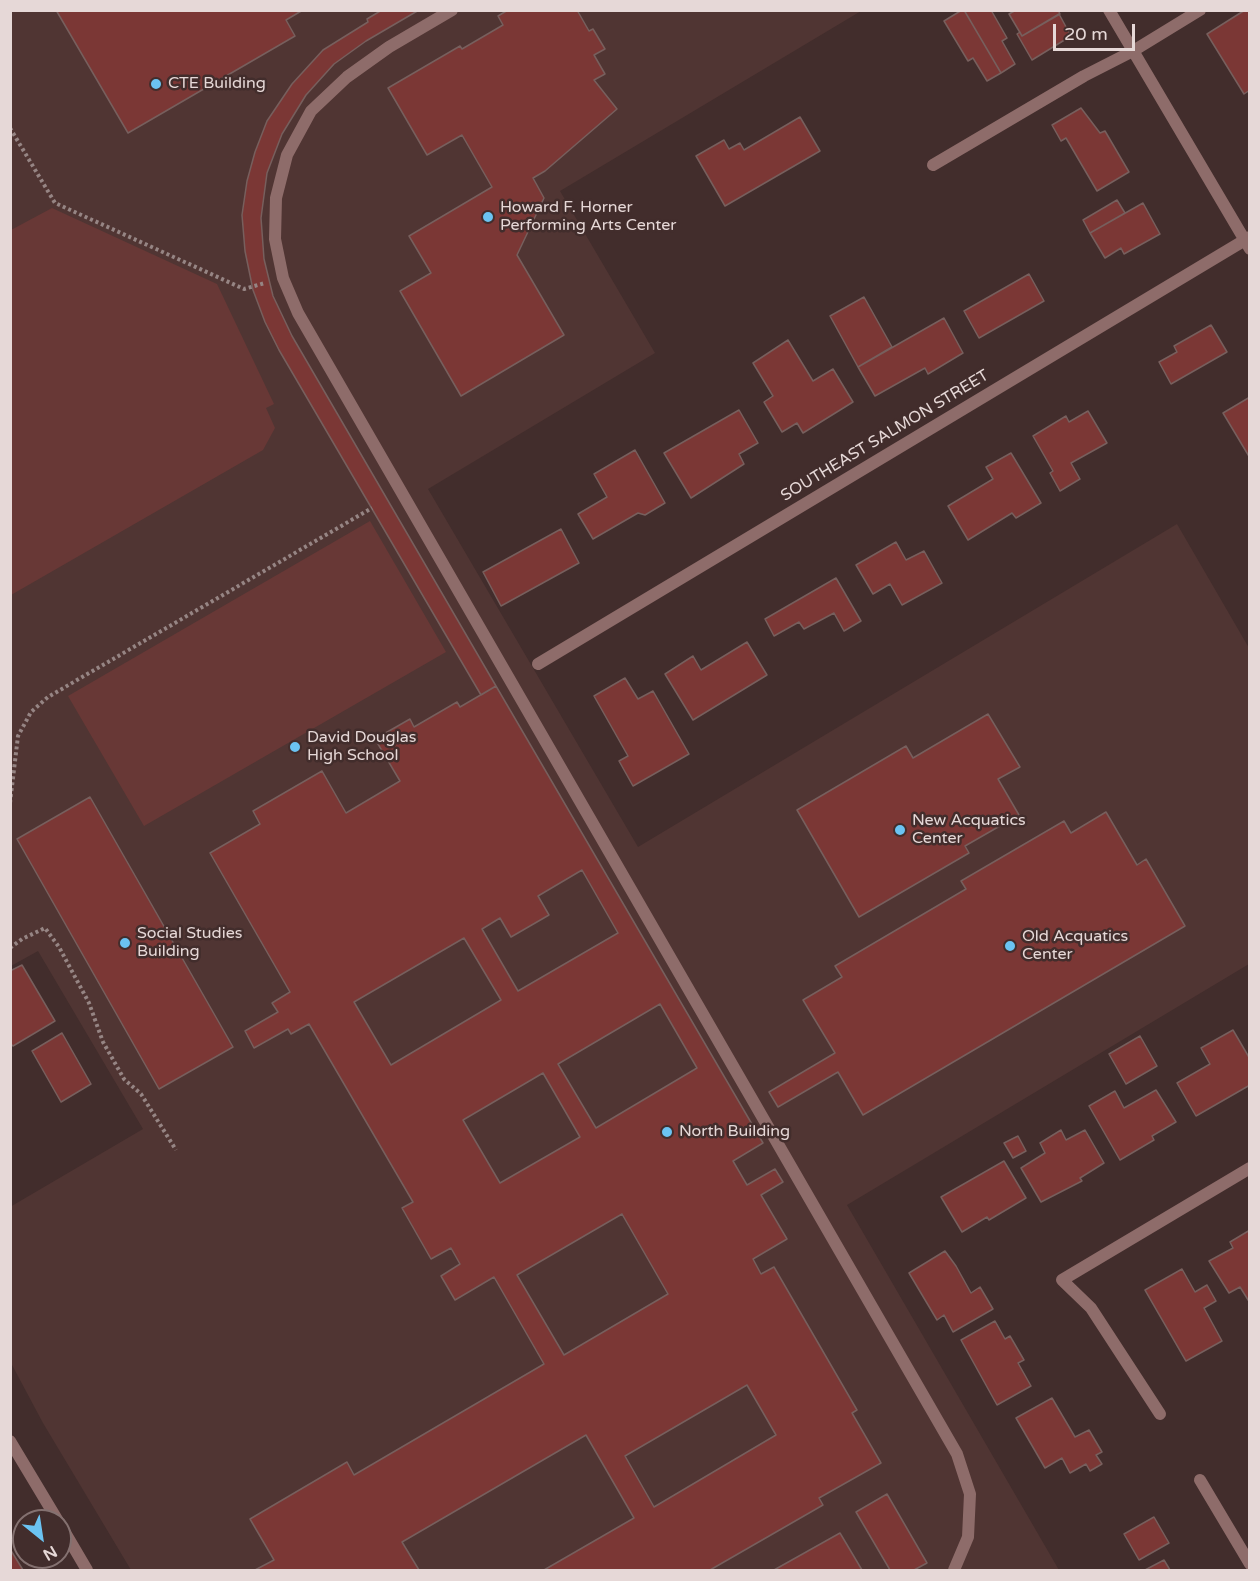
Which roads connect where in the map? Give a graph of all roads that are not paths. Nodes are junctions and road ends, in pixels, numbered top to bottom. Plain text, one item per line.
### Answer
1 (452, 10) edge
2 (1109, 10) edge
3 (1200, 10) edge
4 (1133, 51) junction
5 (933, 165) dead end
6 (1248, 242) edge
7 (538, 664) dead end
8 (1250, 1168) edge
9 (1160, 1414) dead end
10 (10, 1441) edge
11 (1200, 1479) dead end
12 (51, 1509) edge
13 (72, 1545) edge
14 (1250, 1564) edge
15 (87, 1570) edge
16 (954, 1570) edge

1 - 16 street
2 - 4 street
3 - 4 street
4 - 5 street
4 - 6 street
6 - 7 street, SOUTHEAST SALMON STREET
8 - 9 street
10 - 12 street
11 - 14 street
13 - 15 street

